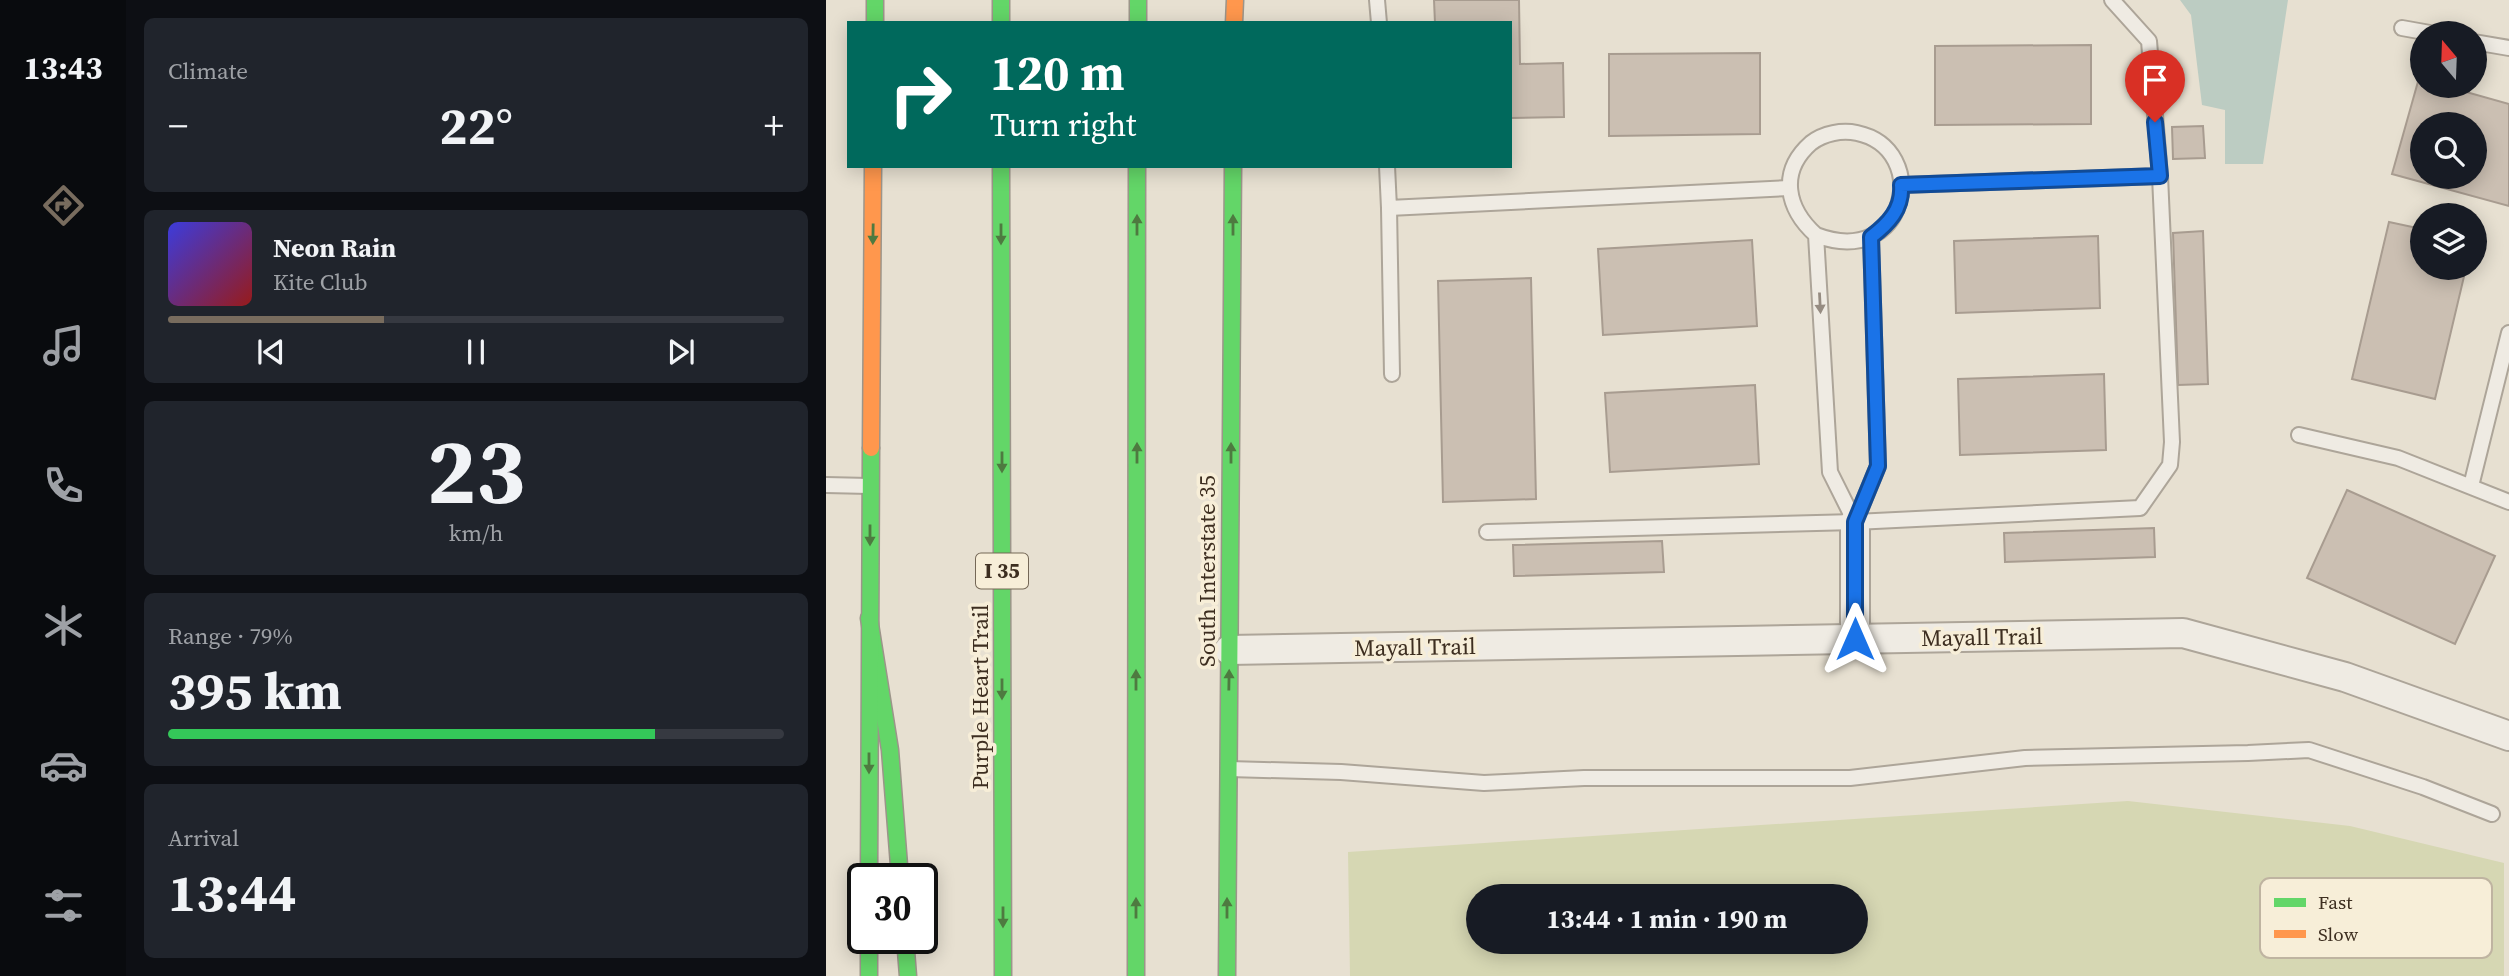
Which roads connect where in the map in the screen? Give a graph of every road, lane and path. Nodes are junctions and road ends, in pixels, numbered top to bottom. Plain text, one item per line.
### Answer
1 (875, 0) edge
2 (1001, 0) edge
3 (1138, 0) edge
4 (1235, 0) edge
5 (1377, 0) edge
6 (2112, 0) edge
7 (875, 21) edge
8 (1001, 21) edge
9 (1138, 21) edge
10 (1234, 21) edge
11 (1378, 21) edge
12 (2402, 28) dead end
13 (2410, 29) edge
14 (2487, 44) edge
15 (2509, 48) edge
16 (873, 168) edge
17 (1001, 168) edge
18 (1137, 168) edge
19 (1233, 168) edge
20 (1387, 168) edge
21 (2160, 176) junction
22 (1901, 185) junction
23 (1789, 188) junction
24 (1389, 208) junction
25 (1816, 235) junction
26 (1871, 237) junction
27 (2509, 333) edge
28 (1392, 374) dead end
29 (2299, 435) dead end
30 (826, 485) edge
31 (870, 486) junction
32 (2471, 486) junction
33 (2509, 502) edge
34 (1855, 522) junction
35 (1487, 532) dead end
36 (869, 618) junction
37 (1855, 639) junction
38 (1229, 650) junction
39 (2509, 736) edge
40 (1228, 769) junction
41 (2492, 814) dead end
42 (869, 863) edge
43 (899, 863) edge
44 (869, 954) edge
45 (906, 954) edge
46 (869, 976) edge
47 (908, 976) edge
48 (1003, 976) edge
49 (1136, 976) edge
50 (1227, 976) edge

1 - 7 main road
2 - 8 main road
3 - 9 main road
4 - 10 main road
5 - 11 lane
6 - 21 lane
12 - 13 lane
14 - 15 lane
16 -> 31 main road
17 -> 48 main road, Purple Heart Trail / I 35
49 -> 18 main road
38 -> 19 main road, South Interstate 35
20 - 24 lane
21 - 22 lane
21 - 34 lane
22 - 23 lane
22 - 26 lane
23 - 24 lane
23 - 25 lane
24 - 28 lane
25 - 26 lane
25 -> 34 lane
26 - 34 lane
27 - 32 lane
29 - 32 lane
30 - 31 lane
31 -> 36 main road
32 - 33 lane
34 - 35 lane
34 - 37 street
36 -> 42 main road
36 - 43 main road
37 - 38 street, Mayall Trail
37 - 39 street, Mayall Trail
40 -> 38 main road, South Interstate 35
40 - 41 lane
50 -> 40 main road, South Interstate 35
44 - 46 main road
45 - 47 main road

